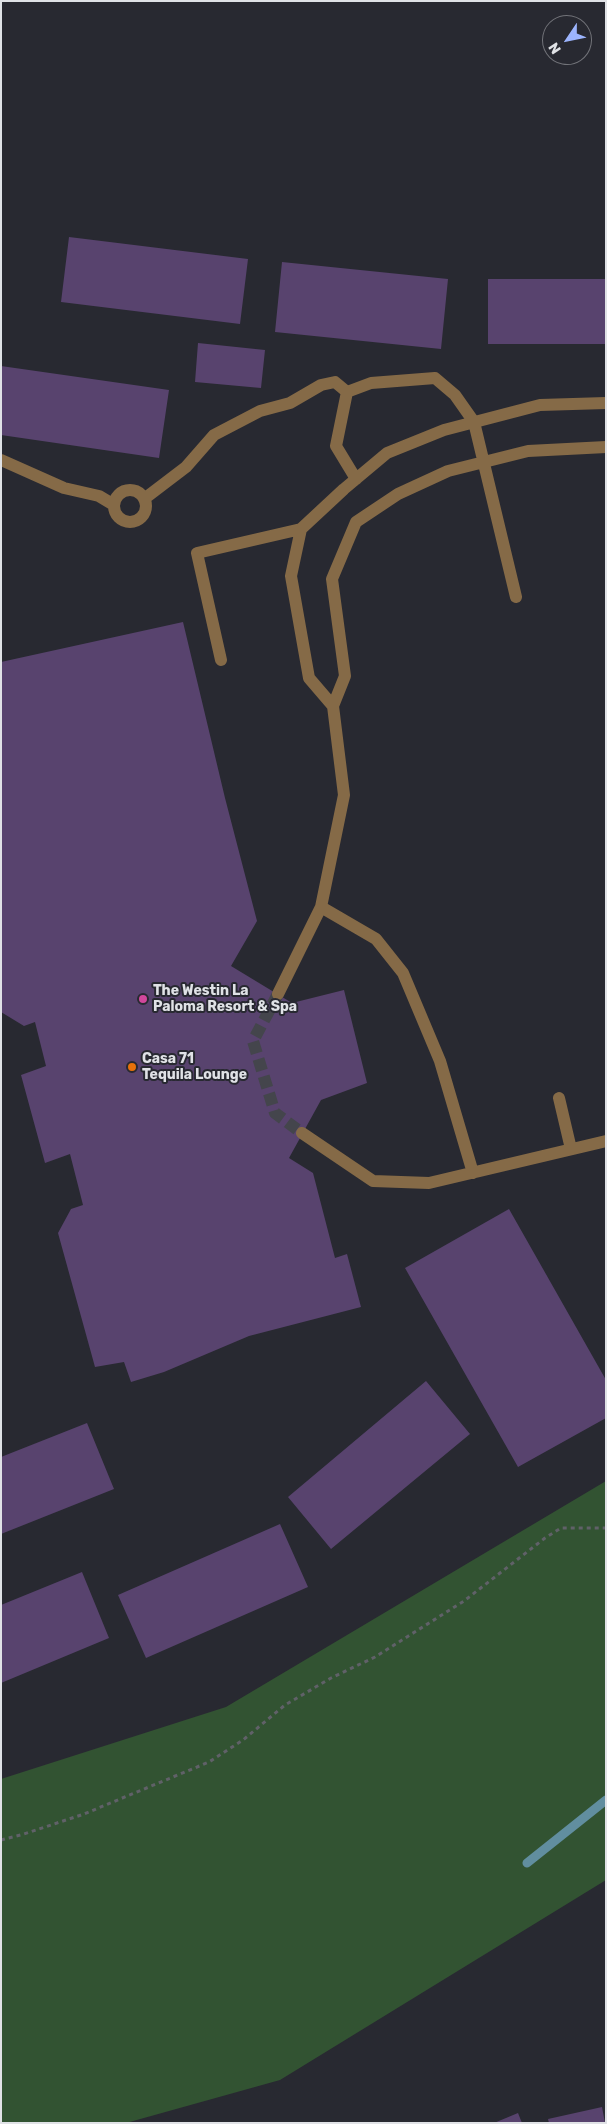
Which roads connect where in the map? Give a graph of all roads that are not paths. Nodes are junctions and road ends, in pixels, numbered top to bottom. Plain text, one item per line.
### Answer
1 (347, 392) junction
2 (606, 403) edge
3 (474, 422) junction
4 (606, 447) edge
5 (1, 460) edge
6 (484, 462) junction
7 (356, 479) junction
8 (144, 499) junction
9 (114, 506) junction
10 (301, 529) junction
11 (516, 597) dead end
12 (220, 660) dead end
13 (333, 706) junction
14 (321, 907) junction
15 (278, 994) tunnel mouth
16 (559, 1098) dead end
17 (302, 1133) tunnel mouth
18 (606, 1141) edge
19 (571, 1150) junction
20 (473, 1173) junction

1 - 3 lane
1 - 7 lane
1 - 8 lane
2 - 3 lane
3 - 6 lane
3 - 7 lane
4 - 6 lane
5 - 9 lane
6 - 11 lane
6 - 13 lane
7 - 10 lane
8 - 9 lane
8 - 9 lane
10 - 12 lane
10 - 13 lane
13 - 14 lane
14 - 15 lane
14 - 20 lane
16 - 19 lane
17 - 20 lane
18 - 19 lane
19 - 20 lane

